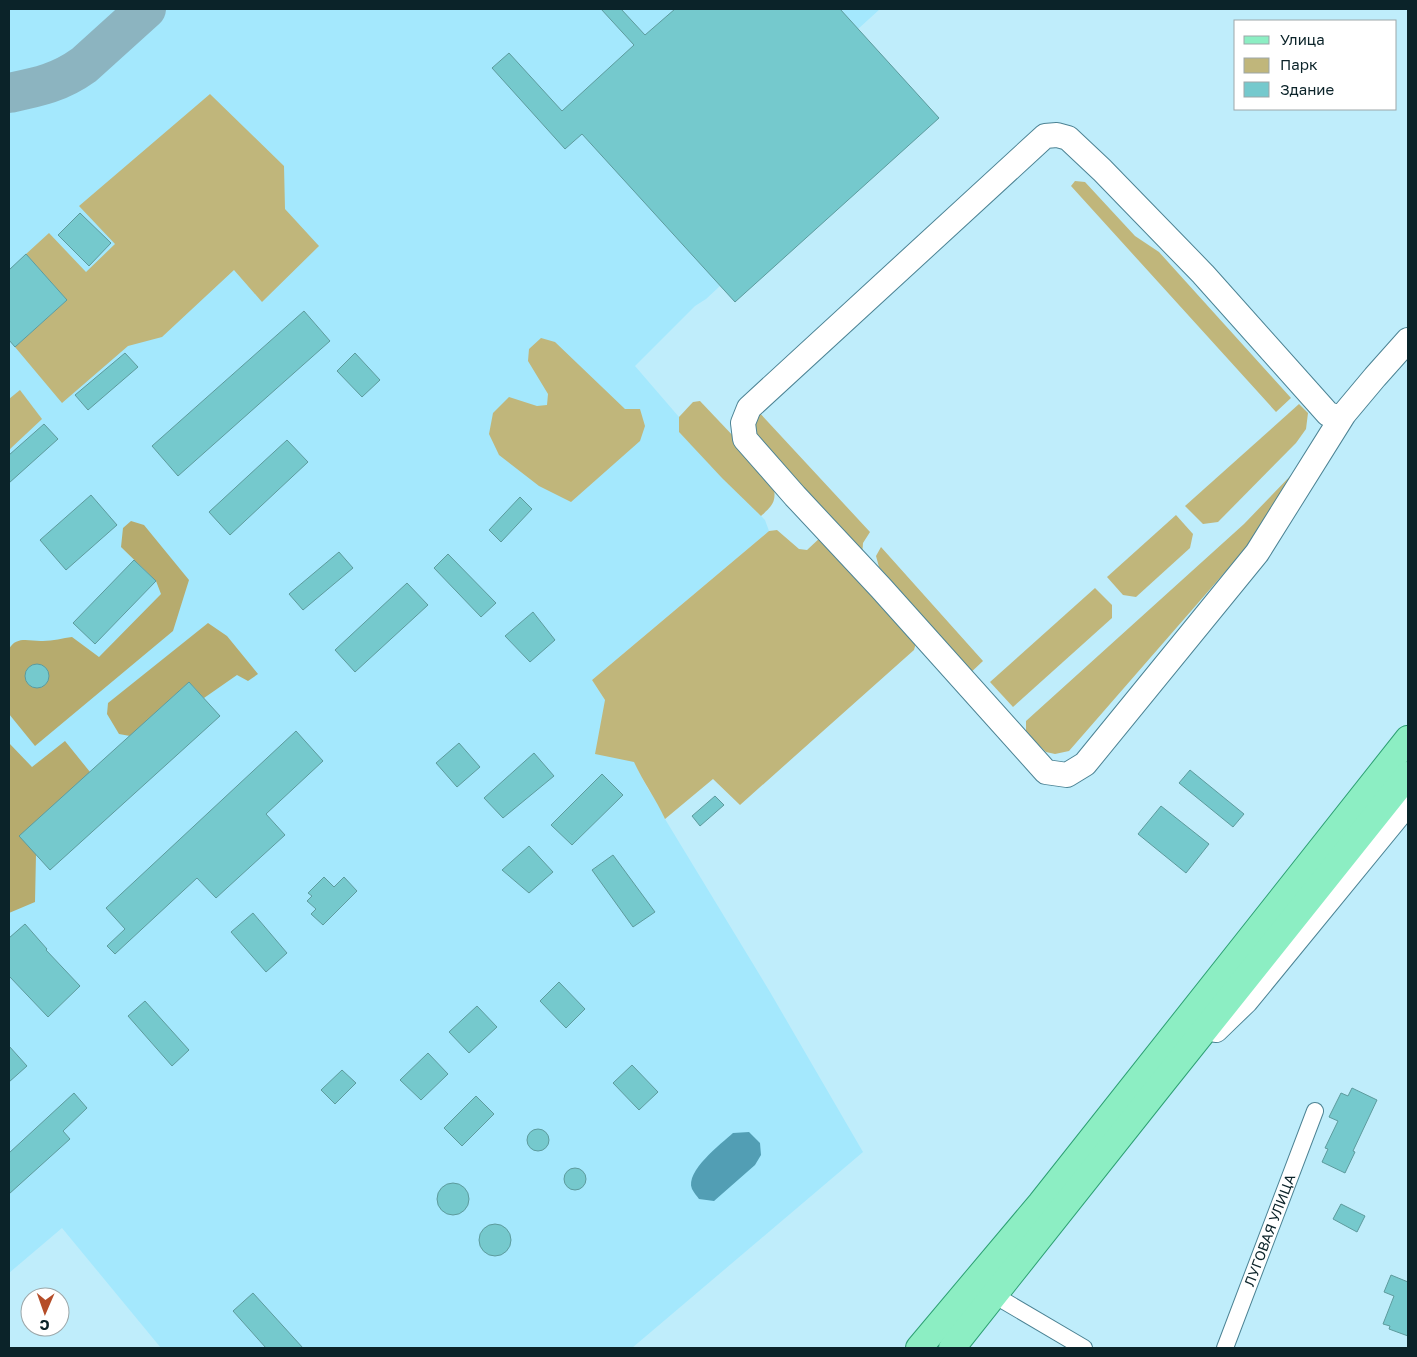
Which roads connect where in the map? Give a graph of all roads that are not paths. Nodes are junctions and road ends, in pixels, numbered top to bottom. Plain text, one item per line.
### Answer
1 (1408, 340) edge
2 (1344, 414) junction
3 (1408, 739) edge
4 (1408, 775) edge
5 (1408, 804) edge
6 (1163, 1082) junction
7 (1315, 1111) dead end
8 (994, 1295) junction
9 (919, 1348) edge
10 (952, 1348) edge
11 (1084, 1348) edge
12 (1225, 1348) edge

1 - 2 street
2 - 2 street
3 - 9 main road
4 - 6 main road
5 - 6 street
6 - 8 main road
7 - 12 street, ЛУГОВАЯ УЛИЦА
8 - 10 main road
8 - 11 street

